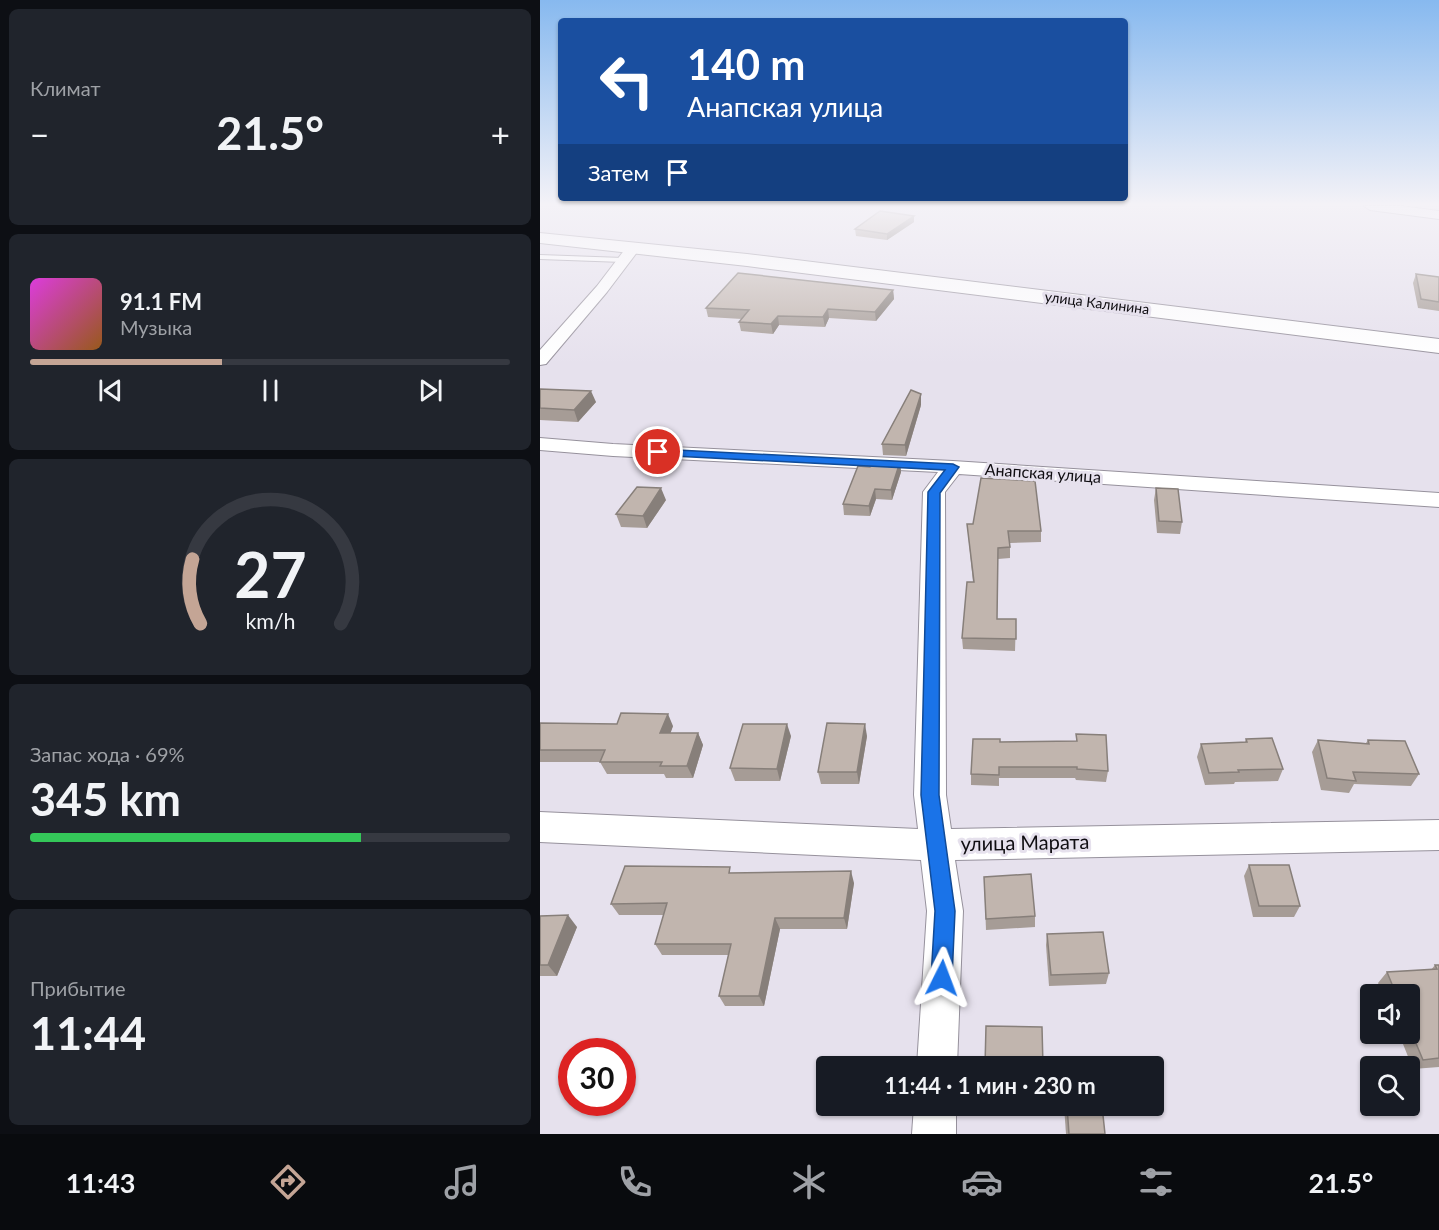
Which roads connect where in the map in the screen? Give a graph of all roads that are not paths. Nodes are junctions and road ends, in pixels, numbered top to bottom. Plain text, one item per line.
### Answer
1 (624, 259) edge
2 (680, 259) edge
3 (1439, 346) edge
4 (543, 354) edge
5 (540, 444) edge
6 (953, 467) junction
7 (1439, 500) edge
8 (540, 826) edge
9 (1439, 835) edge
10 (936, 845) junction
11 (938, 1056) edge
12 (935, 1116) edge
13 (934, 1134) edge

1 - 4 street
2 - 3 main road, улица Калинина
5 - 6 street, Анапская улица
6 - 7 street, Анапская улица
6 - 10 street
8 - 10 street, улица Марата
9 - 10 street, улица Марата
10 - 11 street
12 - 13 street

